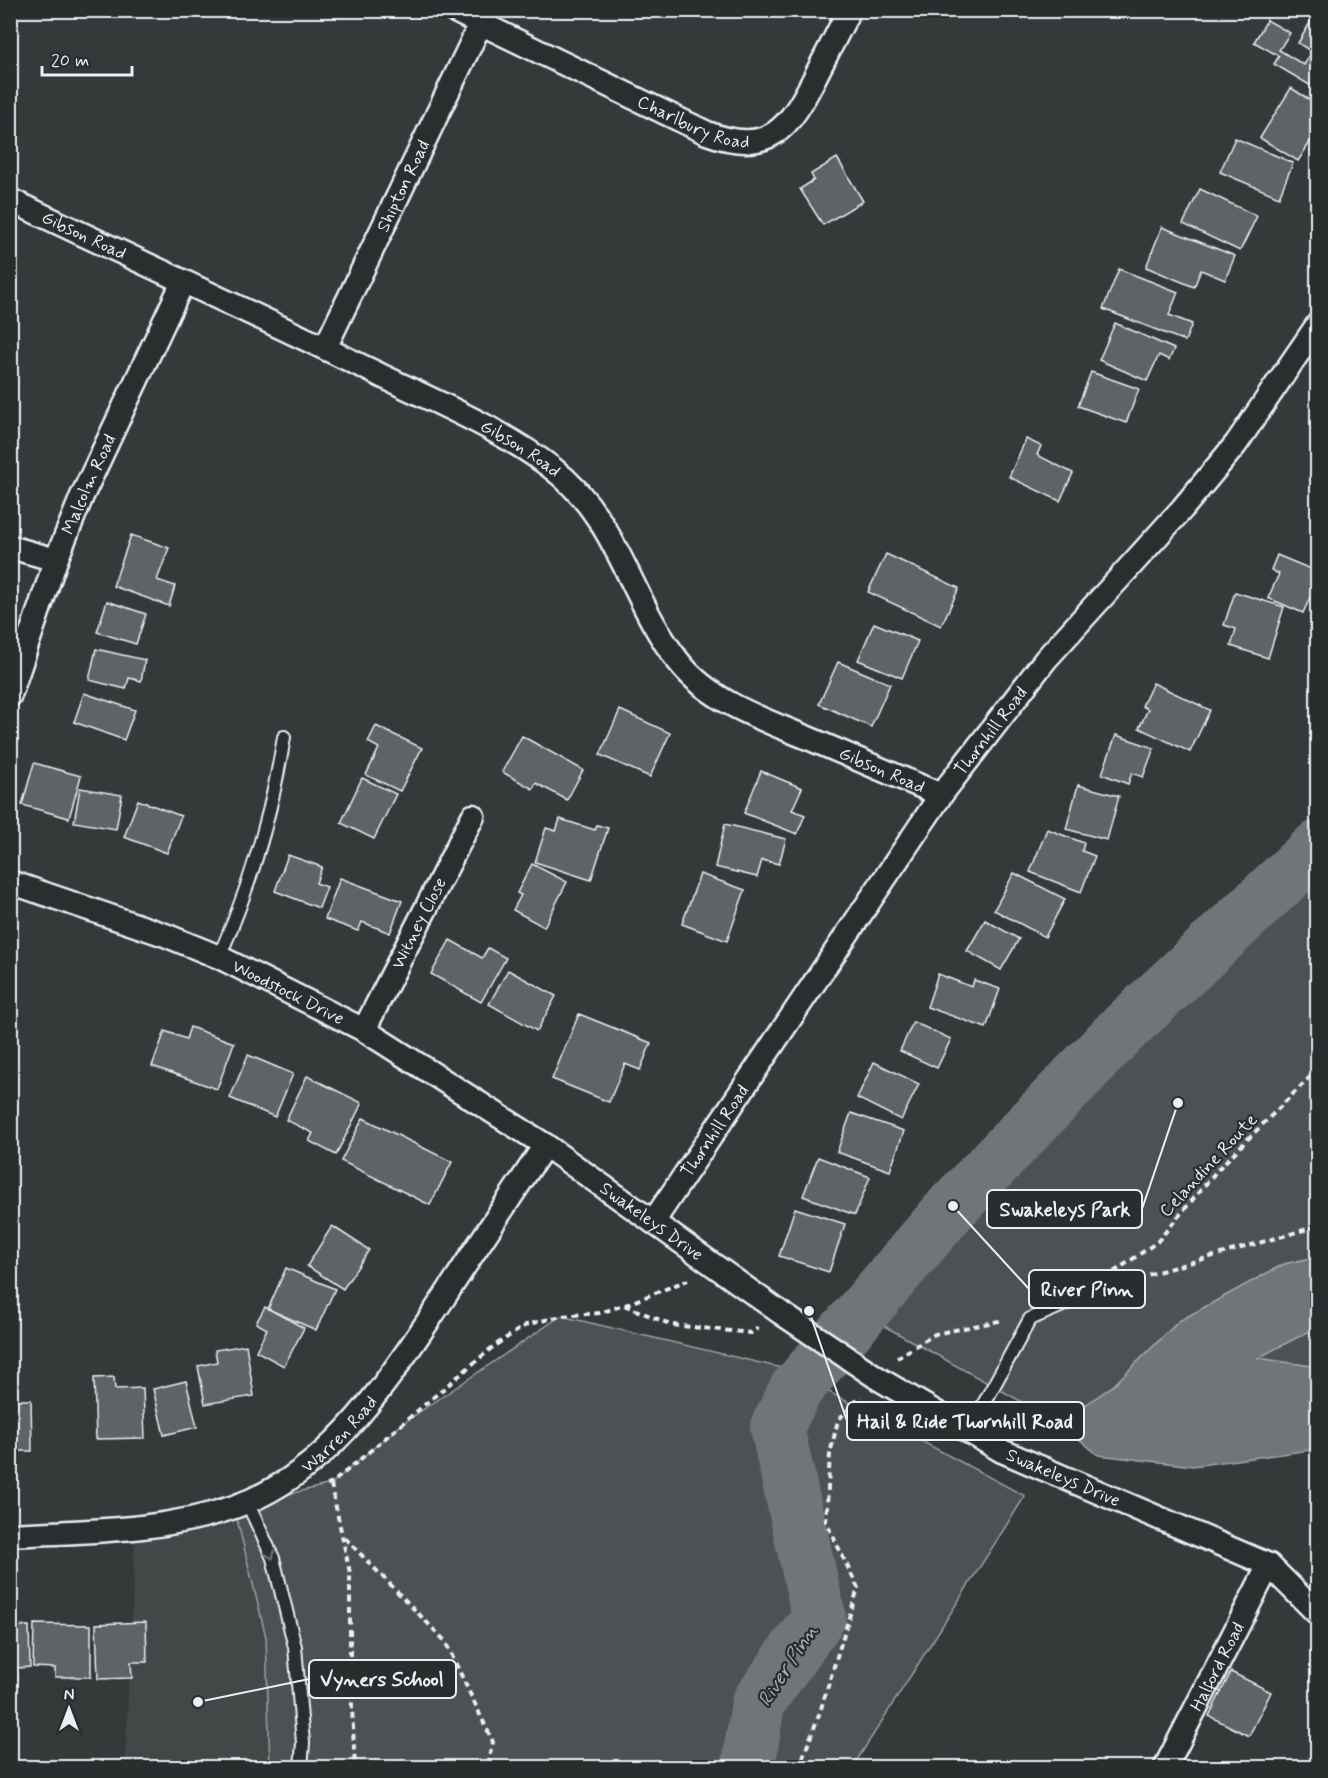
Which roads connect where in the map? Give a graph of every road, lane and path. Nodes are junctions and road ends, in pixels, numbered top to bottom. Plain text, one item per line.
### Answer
1 (453, 10) edge
2 (849, 10) edge
3 (480, 25) junction
4 (10, 200) edge
5 (183, 282) junction
6 (1317, 324) edge
7 (326, 348) junction
8 (10, 547) edge
9 (56, 560) junction
10 (10, 695) edge
11 (284, 737) dead end
12 (941, 795) junction
13 (473, 816) dead end
14 (10, 882) edge
15 (219, 957) junction
16 (364, 1030) junction
17 (1317, 1067) edge
18 (545, 1145) junction
19 (653, 1222) junction
20 (1317, 1226) edge
21 (688, 1280) dead end
22 (1070, 1302) dead end
23 (624, 1305) junction
24 (781, 1313) junction
25 (1030, 1319) junction
26 (870, 1372) junction
27 (969, 1431) junction
28 (247, 1502) junction
29 (10, 1535) edge
30 (344, 1538) junction
31 (1269, 1564) junction
32 (1317, 1614) edge
33 (301, 1767) edge
34 (355, 1767) edge
35 (486, 1767) edge
36 (799, 1767) edge
37 (1165, 1767) edge

1 - 3 street, Charlbury Road
2 - 3 street, Charlbury Road
3 - 7 street, Shipton Road
4 - 5 street, Gibson Road
5 - 7 street, Gibson Road
5 - 9 street, Malcolm Road
6 - 12 street, Thornhill Road
7 - 12 street, Gibson Road
8 - 9 street
9 - 10 street, Malcolm Road
11 - 15 lane
12 - 19 street, Thornhill Road
13 - 16 street, Witney Close
14 - 15 street, Woodstock Drive
15 - 16 street, Woodstock Drive
16 - 18 street, Woodstock Drive
17 - 20 path, Celandine Route
18 - 19 street, Swakeleys Drive
18 - 28 street, Warren Road
19 - 24 street, Swakeleys Drive
21 - 23 path
22 - 25 lane
23 - 24 path
23 - 30 path
24 - 26 street, Swakeleys Drive
25 - 26 path
25 - 27 lane
26 - 27 street, Swakeleys Drive
26 - 36 path
27 - 31 street, Swakeleys Drive
28 - 29 street, Warren Road
28 -> 33 lane
30 - 34 path
30 - 35 path
31 - 32 street, Swakeleys Drive
31 - 37 street, Halford Road

